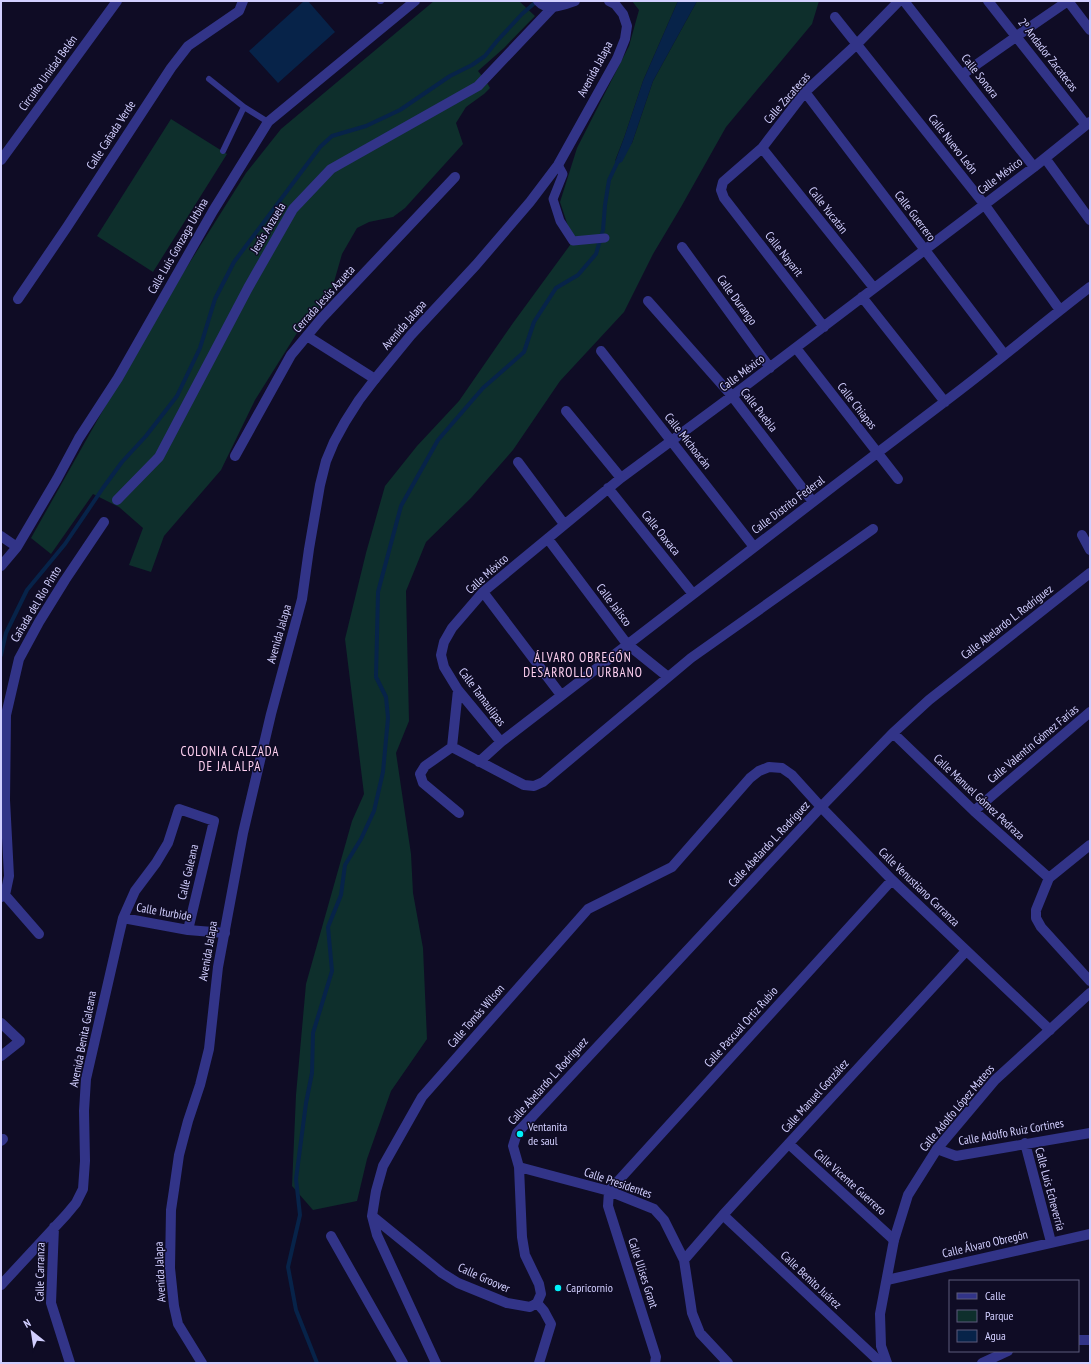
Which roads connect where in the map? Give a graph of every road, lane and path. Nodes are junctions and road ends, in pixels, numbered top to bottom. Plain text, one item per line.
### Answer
1 (117, 1) edge
2 (243, 1) edge
3 (414, 1) edge
4 (576, 1) edge
5 (609, 1) edge
6 (900, 1) edge
7 (904, 1) edge
8 (988, 1) edge
9 (1068, 1) edge
10 (540, 3) edge
11 (552, 8) junction
12 (835, 17) dead end
13 (1090, 30) edge
14 (1016, 36) junction
15 (858, 44) junction
16 (963, 74) junction
17 (209, 79) dead end
18 (805, 92) junction
19 (244, 108) junction
20 (268, 122) junction
21 (1088, 123) edge
22 (762, 148) junction
23 (223, 151) dead end
24 (1045, 158) junction
25 (1, 160) edge
26 (558, 165) junction
27 (1034, 167) junction
28 (455, 177) dead end
29 (724, 198) joint
30 (984, 204) junction
31 (1090, 220) edge
32 (605, 238) dead end
33 (682, 247) dead end
34 (924, 251) junction
35 (1090, 287) edge
36 (874, 288) junction
37 (862, 298) junction
38 (18, 299) dead end
39 (648, 301) dead end
40 (1060, 310) junction
41 (824, 327) junction
42 (307, 336) junction
43 (796, 348) junction
44 (601, 351) dead end
45 (1004, 354) junction
46 (770, 368) junction
47 (375, 379) junction
48 (732, 396) junction
49 (945, 402) junction
50 (566, 411) dead end
51 (671, 441) junction
52 (876, 453) junction
53 (235, 456) dead end
54 (518, 462) dead end
55 (620, 478) junction
56 (898, 479) dead end
57 (608, 488) junction
58 (117, 500) dead end
59 (813, 502) junction
60 (104, 522) dead end
61 (564, 524) junction
62 (873, 530) dead end
63 (1082, 535) dead end
64 (1, 536) edge
65 (548, 539) junction
66 (17, 547) junction
67 (754, 547) junction
68 (1090, 550) edge
69 (1, 566) edge
70 (1090, 573) edge
71 (483, 592) junction
72 (693, 594) junction
73 (627, 644) junction
74 (444, 667) joint
75 (668, 677) junction
76 (458, 690) junction
77 (561, 695) junction
78 (1090, 712) edge
79 (893, 733) junction
80 (501, 742) junction
81 (452, 747) junction
82 (479, 762) junction
83 (769, 767) joint
84 (821, 807) junction
85 (974, 811) junction
86 (459, 813) dead end
87 (214, 820) joint
88 (1090, 845) edge
89 (1049, 878) junction
90 (892, 880) junction
91 (3, 896) edge
92 (124, 918) junction
93 (188, 930) junction
94 (225, 933) junction
95 (39, 934) dead end
96 (966, 951) junction
97 (1090, 981) edge
98 (1090, 994) edge
99 (1, 1023) edge
100 (1050, 1030) junction
101 (1, 1056) edge
102 (1090, 1133) edge
103 (1025, 1143) junction
104 (789, 1144) junction
105 (937, 1149) junction
106 (519, 1167) junction
107 (610, 1191) junction
108 (723, 1215) junction
109 (372, 1216) junction
110 (54, 1227) junction
111 (1090, 1234) edge
112 (331, 1236) dead end
113 (894, 1240) junction
114 (1051, 1242) junction
115 (684, 1260) junction
116 (3, 1278) edge
117 (887, 1280) junction
118 (537, 1303) junction
119 (1079, 1340) edge
120 (1090, 1340) edge
121 (1006, 1352) edge
122 (70, 1363) edge
123 (202, 1363) edge
124 (403, 1363) edge
125 (436, 1363) edge
126 (539, 1363) edge
127 (656, 1363) edge
128 (728, 1363) edge
129 (881, 1363) edge
130 (887, 1363) edge
131 (982, 1363) edge

1 - 25 street, Circuito Unidad Belén
2 - 38 street, Calle Cañada Verde
3 - 20 street, Calle Luis Gonzaga Urbina
4 - 11 street
5 - 26 street, Avenida Jalapa
6 - 15 street, Calle Zacatecas
7 - 16 street, Calle Sonora
8 - 14 street, 2º Andador Zacatecas
9 - 13 street
9 - 14 street
10 - 11 street
11 - 58 street, Jesús Anzuela
12 - 15 street, Calle Nuevo León
14 - 16 street
14 - 21 street, 2º Andador Zacatecas
15 - 18 street, Calle Zacatecas
15 - 30 street, Calle Nuevo León
16 - 27 street, Calle Sonora
17 - 19 lane
18 - 22 street, Calle Zacatecas
18 - 34 street, Calle Guerrero
19 - 20 lane
19 - 23 lane
20 - 66 street, Calle Luis Gonzaga Urbina
21 - 24 street, Calle México
22 - 29 street, Calle Zacatecas
22 - 36 street, Calle Yucatán
24 - 27 street, Calle México
24 - 31 street
26 - 32 street
26 - 47 street, Avenida Jalapa
27 - 30 street, Calle México
28 - 42 street, Cerrada Jesús Azueta
29 - 41 street, Calle Nayarit
30 - 34 street, Calle México
30 - 40 street, Calle Nuevo León
33 - 46 street, Calle Durango
34 - 36 street, Calle México
34 - 45 street, Calle Guerrero
35 - 40 street, Calle Distrito Federal
36 - 37 street, Calle México
37 - 41 street, Calle México
37 - 49 street
39 - 48 street, Calle Puebla
40 - 45 street, Calle Distrito Federal
41 - 43 street, Calle México
42 - 47 street
42 - 53 street, Cerrada Jesús Azueta
43 - 46 street, Calle México
43 - 52 street, Calle Chiapas
44 - 51 street, Calle Michoacán
45 - 49 street, Calle Distrito Federal
46 - 48 street, Calle México
47 - 94 street, Avenida Jalapa
48 - 51 street, Calle México
48 - 59 street, Calle Puebla
49 - 52 street, Calle Distrito Federal
50 - 55 street
51 - 55 street, Calle México
51 - 67 street, Calle Michoacán
52 - 56 street, Calle Chiapas
52 - 59 street, Calle Distrito Federal
54 - 61 street
55 - 57 street, Calle México
57 - 61 street, Calle México
57 - 72 street, Calle Oaxaca
59 - 67 street, Calle Distrito Federal
60 - 91 street, Cañada del Río Pinto
61 - 65 street, Calle México
62 - 75 street
63 - 68 street
64 - 66 street
65 - 71 street, Calle México
65 - 73 street, Calle Jalisco
66 - 69 street, Calle Luis Gonzaga Urbina
67 - 72 street, Calle Distrito Federal
70 - 79 street, Calle Abelardo L. Rodríguez
71 - 74 street, Calle México
71 - 77 street
72 - 73 street, Calle Distrito Federal
73 - 75 street, Calle Jalisco
73 - 77 street, Calle Distrito Federal
74 - 76 street, Calle Tamaulipas
75 - 82 street
76 - 80 street, Calle Tamaulipas
76 - 81 street
77 - 80 street, Calle Distrito Federal
78 - 85 street, Calle Valentín Gómez Farías
79 - 84 street, Calle Abelardo L. Rodríguez
79 - 85 street, Calle Manuel Gómez Pedraza
80 - 82 street, Calle Distrito Federal
81 - 82 street
81 - 86 street
83 - 84 street, Calle Venustiano Carranza
83 - 109 street, Calle Tomás Wilson
84 - 90 street, Calle Venustiano Carranza
84 - 106 street, Calle Abelardo L. Rodríguez
85 - 89 street, Calle Manuel Gómez Pedraza
87 - 92 street, Avenida Benita Galeana
87 - 93 street, Calle Galeana
88 - 89 street
89 - 97 street
90 - 96 street, Calle Venustiano Carranza
90 - 107 street, Calle Pascual Ortiz Rubio
91 - 95 street
92 - 93 street, Calle Iturbide
92 - 110 street, Avenida Benita Galeana
93 - 94 street, Calle Iturbide
94 - 123 street, Avenida Jalapa
96 - 100 street, Calle Venustiano Carranza
96 - 104 street, Calle Manuel González
98 - 100 street, Calle Adolfo López Mateos
99 - 101 street
100 - 105 street, Calle Adolfo López Mateos
102 - 103 street, Calle Adolfo Ruiz Cortines
103 - 105 street, Calle Adolfo Ruiz Cortines
103 - 114 street, Calle Luis Echeverría
104 - 108 street, Calle Manuel González
104 - 113 street, Calle Vicente Guerrero
105 - 113 street, Calle Adolfo López Mateos
106 - 107 street, Calle Presidentes
106 - 118 street
107 - 115 street, Calle Presidentes
107 - 127 street, Calle Ulises Grant
108 - 115 street, Calle Manuel González
108 - 129 street, Calle Benito Juárez
109 - 118 street, Calle Groover
109 - 125 street, Calle Tomás Wilson
110 - 116 street, Avenida Benita Galeana
110 - 122 street, Calle Carranza
111 - 114 street, Calle Álvaro Obregón
112 - 124 street
113 - 117 street, Calle Adolfo López Mateos
114 - 117 street, Calle Álvaro Obregón
115 - 128 street, Calle Presidentes
117 - 130 street, Calle Adolfo López Mateos
118 - 126 street
119 - 120 street
121 - 131 street

